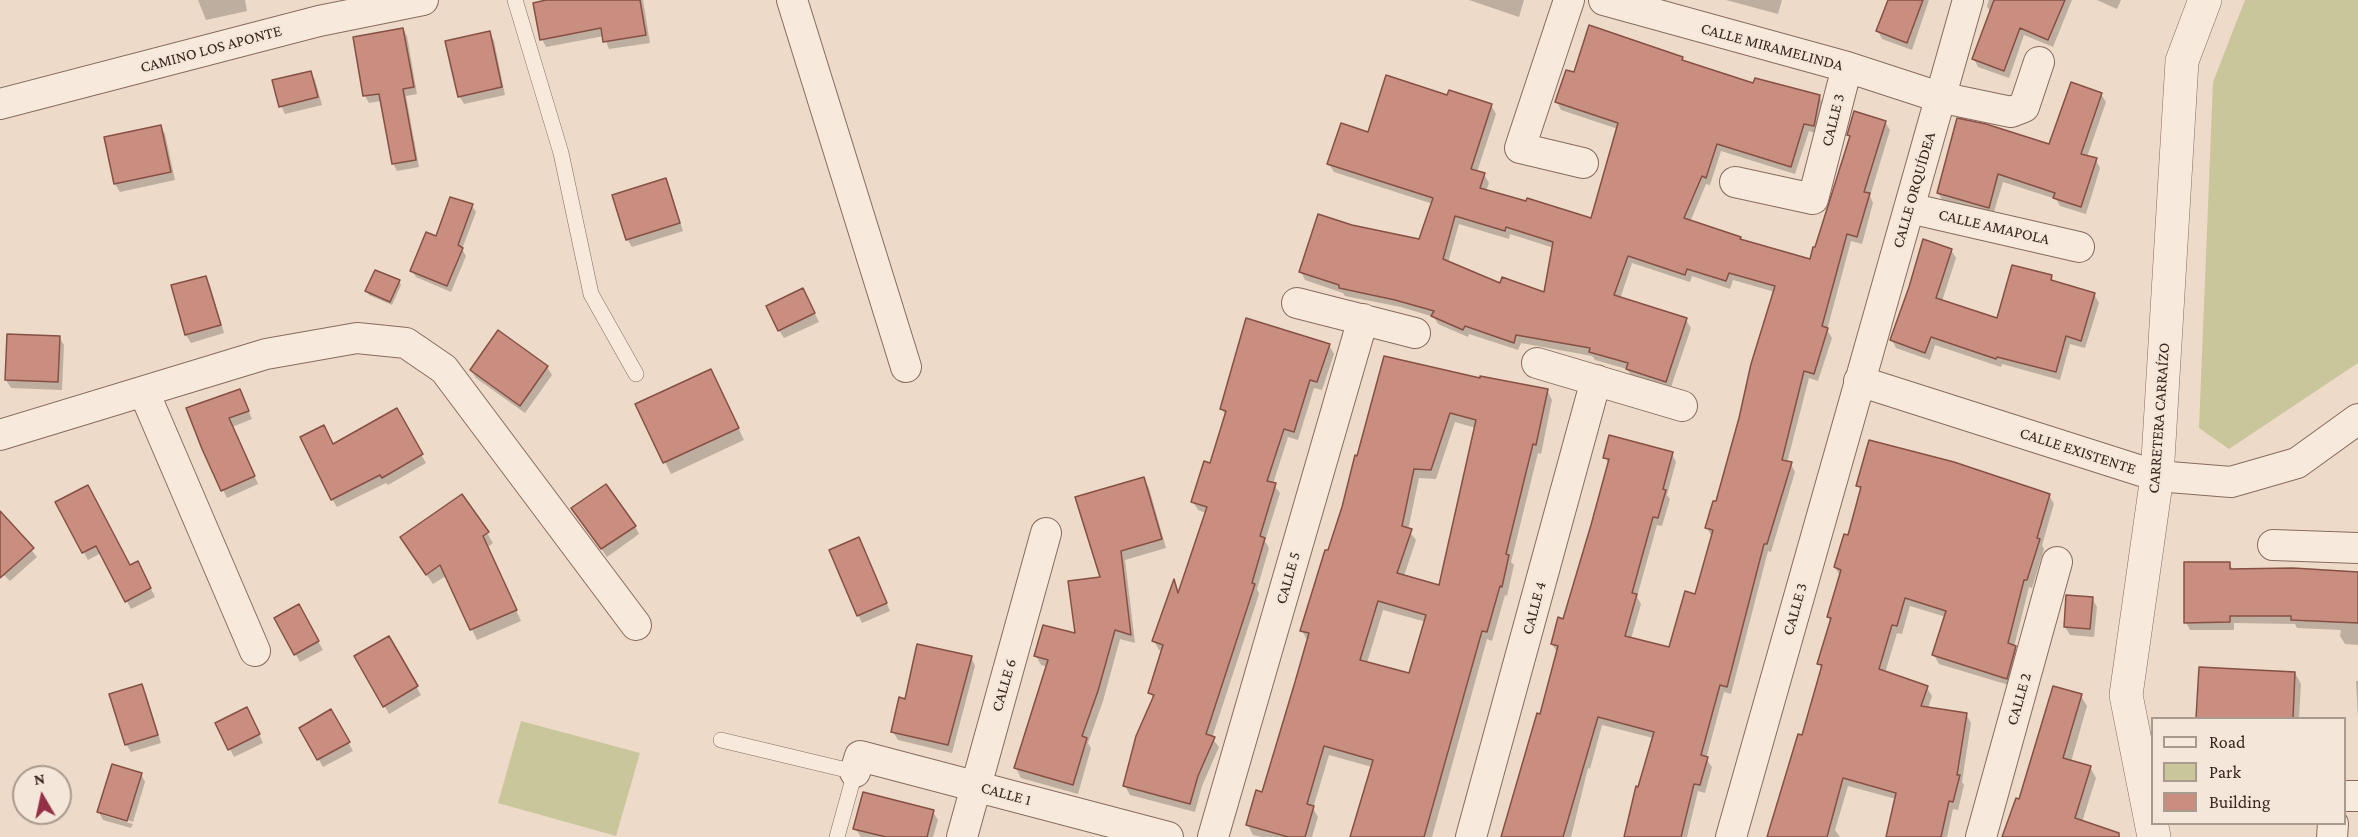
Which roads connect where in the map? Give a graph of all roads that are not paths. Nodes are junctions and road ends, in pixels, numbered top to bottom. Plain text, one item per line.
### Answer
1 (423, 0) edge
2 (515, 0) edge
3 (792, 0) edge
4 (1569, 0) edge
5 (1604, 0) edge
6 (1968, 0) edge
7 (2205, 0) edge
8 (2039, 62) dead end
9 (1847, 67) junction
10 (1939, 96) junction
11 (0, 104) edge
12 (1583, 163) dead end
13 (1735, 182) dead end
14 (1909, 208) junction
15 (2079, 247) dead end
16 (1297, 303) dead end
17 (1363, 319) junction
18 (1415, 333) dead end
19 (1537, 363) dead end
20 (906, 367) dead end
21 (636, 374) dead end
22 (1596, 380) junction
23 (1859, 381) junction
24 (144, 392) junction
25 (1682, 406) dead end
26 (2358, 419) edge
27 (0, 435) edge
28 (2157, 476) junction
29 (1046, 533) dead end
30 (2273, 545) dead end
31 (2358, 548) edge
32 (2057, 562) dead end
33 (636, 625) dead end
34 (255, 651) dead end
35 (721, 740) dead end
36 (855, 772) junction
37 (976, 786) junction
38 (2151, 822) edge
39 (837, 837) edge
40 (962, 837) edge
41 (1168, 837) edge
42 (1213, 837) edge
43 (1471, 837) edge
44 (1731, 837) edge
45 (1981, 837) edge

1 - 11 street, CAMINO LOS APONTE
2 - 21 lane
3 - 20 street
4 - 12 street
5 - 9 street, CALLE MIRAMELINDA
6 - 10 street, CALLE ORQUÍDEA
7 - 28 street, CARRETERA CARRAÍZO
8 - 10 street, CALLE MIRAMELINDA
9 - 10 street, CALLE MIRAMELINDA
9 - 13 street, CALLE 3
10 - 14 street, CALLE ORQUÍDEA
14 - 15 street, CALLE AMAPOLA
14 - 23 street, CALLE ORQUÍDEA
16 - 17 street
17 - 18 street
17 - 42 street, CALLE 5
19 - 22 street
22 - 25 street
22 - 43 street, CALLE 4
23 - 28 street, CALLE EXISTENTE
23 - 44 street, CALLE 3
24 - 27 street
24 - 33 street
24 - 34 street
26 - 28 street, CALLE EXISTENTE
28 - 38 street, CARRETERA CARRAÍZO
29 - 37 street, CALLE 6
30 - 31 street
32 - 45 street, CALLE 2
35 - 36 lane
36 - 37 street, CALLE 1
36 - 39 lane
37 - 40 street, CALLE 6
37 - 41 street, CALLE 1

